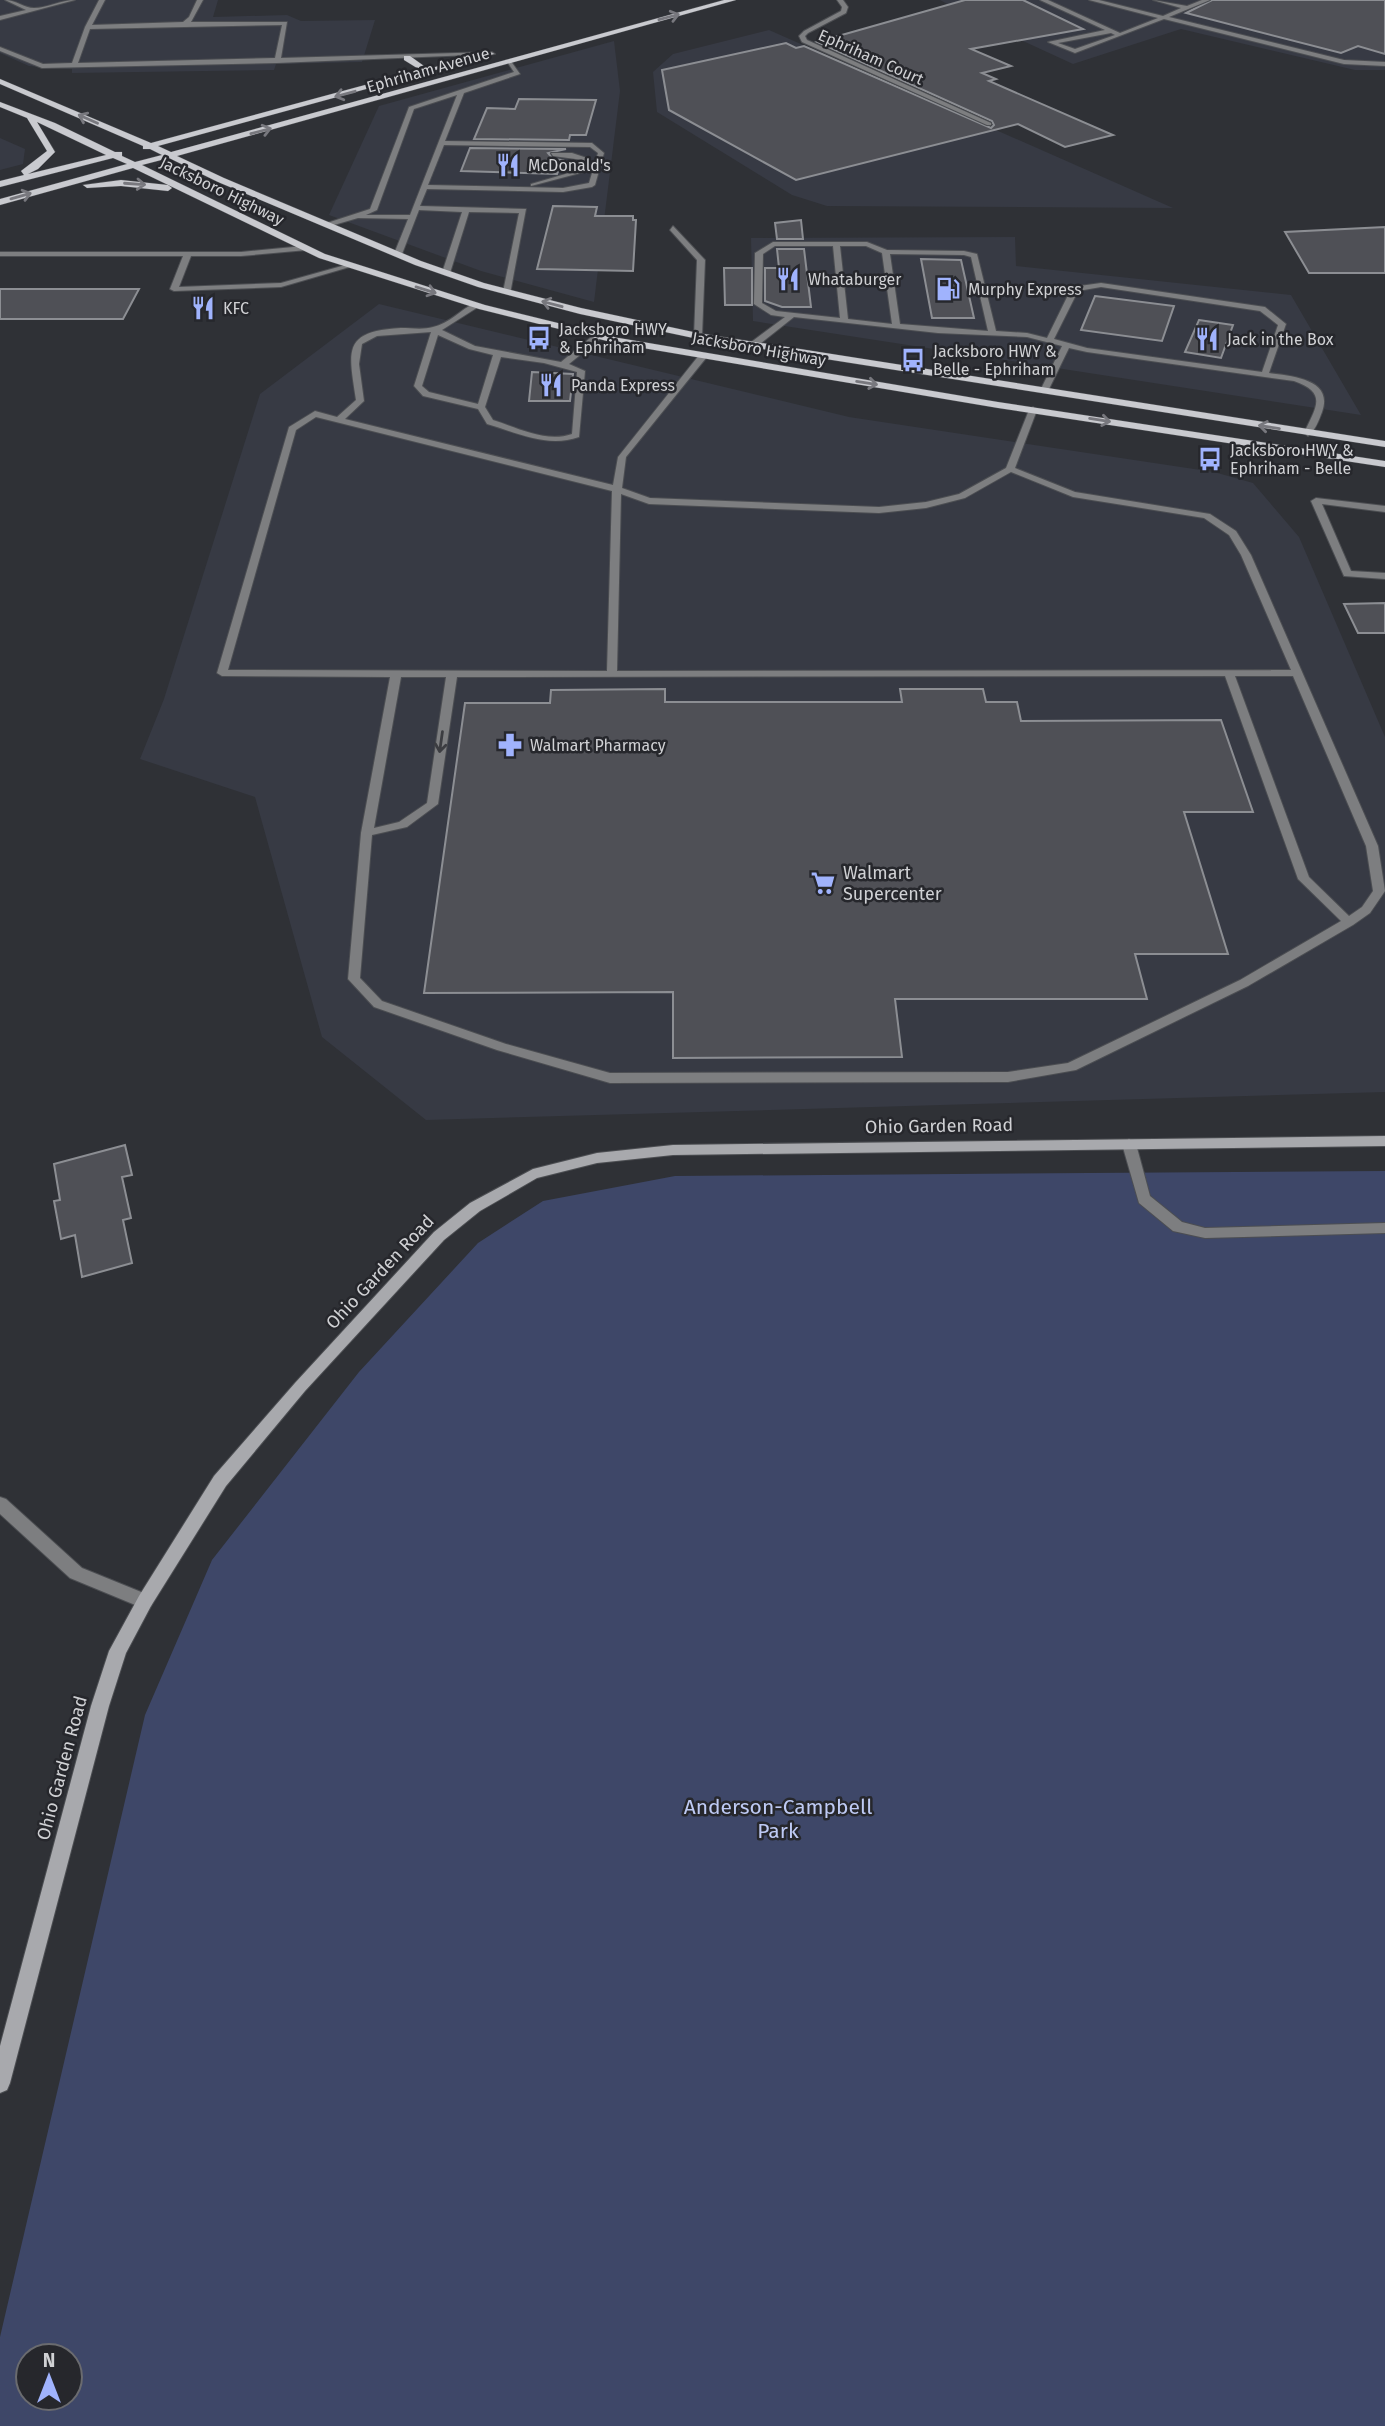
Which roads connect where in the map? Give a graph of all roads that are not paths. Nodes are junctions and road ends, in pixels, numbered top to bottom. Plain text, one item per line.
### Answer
1 (8, 0) edge
2 (70, 0) edge
3 (102, 0) edge
4 (200, 0) edge
5 (695, 0) edge
6 (732, 0) edge
7 (840, 0) edge
8 (1043, 0) edge
9 (1092, 0) edge
10 (1156, 0) edge
11 (1208, 0) edge
12 (671, 7) dead end
13 (1187, 8) junction
14 (32, 10) junction
15 (634, 17) dead end
16 (0, 18) edge
17 (1162, 18) junction
18 (185, 24) junction
19 (88, 27) junction
20 (1112, 31) junction
21 (1119, 35) junction
22 (0, 49) edge
23 (504, 51) dead end
24 (492, 54) junction
25 (407, 58) junction
26 (276, 61) junction
27 (508, 61) junction
28 (1385, 64) edge
29 (74, 66) junction
30 (415, 75) junction
31 (0, 81) edge
32 (461, 92) junction
33 (0, 104) edge
34 (30, 116) junction
35 (989, 124) dead end
36 (223, 128) junction
37 (111, 129) junction
38 (149, 132) dead end
39 (161, 132) dead end
40 (231, 140) junction
41 (442, 143) junction
42 (151, 146) junction
43 (138, 149) dead end
44 (125, 152) dead end
45 (469, 153) dead end
46 (546, 154) dead end
47 (113, 155) junction
48 (171, 155) junction
49 (132, 165) junction
50 (0, 183) edge
51 (425, 187) junction
52 (517, 189) junction
53 (182, 190) junction
54 (42, 191) junction
55 (269, 200) junction
56 (0, 202) edge
57 (417, 208) junction
58 (466, 210) junction
59 (353, 217) junction
60 (414, 217) junction
61 (330, 225) junction
62 (673, 228) dead end
63 (836, 244) junction
64 (304, 248) junction
65 (886, 252) junction
66 (0, 254) edge
67 (188, 254) junction
68 (398, 254) junction
69 (418, 263) junction
70 (349, 266) junction
71 (446, 273) junction
72 (379, 276) junction
73 (507, 292) junction
74 (475, 305) junction
75 (792, 315) junction
76 (844, 319) junction
77 (896, 326) junction
78 (436, 330) junction
79 (992, 331) junction
80 (598, 336) junction
81 (698, 336) junction
82 (1050, 340) junction
83 (1067, 344) junction
84 (753, 345) junction
85 (497, 356) junction
86 (703, 356) junction
87 (564, 364) junction
88 (1265, 374) junction
89 (1044, 391) junction
90 (481, 407) junction
91 (1033, 410) junction
92 (338, 420) junction
93 (1308, 433) junction
94 (1385, 444) edge
95 (1385, 464) edge
96 (1010, 469) junction
97 (617, 489) junction
98 (1385, 509) edge
99 (1385, 576) edge
100 (1229, 673) junction
101 (1297, 673) junction
102 (396, 674) junction
103 (452, 674) junction
104 (612, 675) junction
105 (367, 833) junction
106 (1349, 922) junction
107 (1385, 1141) edge
108 (1129, 1144) junction
109 (1385, 1228) edge
110 (0, 1504) edge
111 (145, 1601) junction
112 (0, 2083) edge

1 - 14 street
2 - 14 street
3 - 19 street
4 - 18 street
5 - 12 main road
27 -> 6 main road, Ephriham Avenue
7 - 35 street, Ephriham Court
8 - 20 street
9 - 17 street
10 - 13 street
11 - 13 street
13 - 17 street
14 - 16 street
15 - 27 main road
17 - 21 street
17 - 28 street
18 - 19 street
18 - 26 street
19 - 29 street
20 - 21 street
20 - 21 street
22 - 29 street
23 - 24 main road, Ephriham Avenue
24 - 25 street
24 - 30 main road, Ephriham Avenue
25 - 26 street
25 - 30 main road
26 - 29 street
27 - 32 street
40 -> 27 main road, Ephriham Avenue
30 -> 36 main road, Ephriham Avenue
37 -> 31 main road, Jacksboro Highway
32 - 41 street
32 - 59 street
33 - 34 main road, Jacksboro Highway
34 - 47 main road, Jacksboro Highway
34 - 50 main road
36 - 39 main road
36 - 42 main road, Ephriham Avenue
37 - 38 main road
37 - 42 main road, Jacksboro Highway
40 - 48 main road, Ephriham Avenue
40 - 55 main road
41 - 45 street
41 - 51 street
41 - 52 street
42 - 43 main road, Ephriham Avenue
42 - 48 main road, Jacksboro Highway
44 - 47 main road
46 - 52 street
47 - 49 main road, Jacksboro Highway
47 - 50 main road
48 - 49 main road, Ephriham Avenue
48 - 55 main road, Jacksboro Highway
49 - 53 main road, Jacksboro Highway
49 - 54 main road, Ephriham Avenue
51 - 52 street
51 - 57 street
54 -> 53 main road
53 - 64 main road, Jacksboro Highway
56 -> 54 main road
55 - 61 main road, Jacksboro Highway
57 - 58 street
57 - 60 street
58 - 71 street
58 - 73 street
59 - 60 street
59 - 61 street
60 - 68 street
61 - 68 main road, Jacksboro Highway
62 - 81 street
63 - 65 street
63 - 75 street
63 - 76 street
64 - 67 street
64 - 70 main road, Jacksboro Highway
65 - 77 street
65 - 79 street
66 - 67 street
67 - 70 street
68 - 69 main road, Jacksboro Highway
69 - 71 main road, Jacksboro Highway
69 - 72 main road
70 - 72 main road, Jacksboro Highway
71 - 73 main road, Jacksboro Highway
72 -> 74 main road, Jacksboro Highway
81 -> 73 main road, Jacksboro Highway
74 - 78 street
74 - 80 main road, Jacksboro Highway
75 - 76 street
75 - 84 street
76 - 77 street
77 - 79 street
78 - 85 street
78 - 90 street
78 - 92 street
79 - 82 street
80 - 86 main road, Jacksboro Highway
80 - 87 street
81 - 84 main road, Jacksboro Highway
82 - 83 street
82 - 88 street
83 - 88 street
83 - 89 street
84 - 89 main road, Jacksboro Highway
85 - 87 street
85 - 90 street
86 -> 91 main road, Jacksboro Highway
86 - 97 street
87 - 90 street
88 - 93 street
89 - 91 main road
93 -> 89 main road, Jacksboro Highway
91 -> 95 main road, Jacksboro Highway
91 - 96 street
92 - 97 street
92 - 102 street
93 - 94 main road, Jacksboro Highway
96 - 97 street
96 - 101 street
97 - 104 street
98 - 99 street
100 - 101 street
100 - 104 street
100 - 106 street
101 - 106 street
102 - 103 street
102 - 105 street
103 - 104 street
103 -> 105 street
105 - 106 street
107 - 108 street, Ohio Garden Road
108 - 109 street
108 - 111 street, Ohio Garden Road
110 - 111 street
111 - 112 street, Ohio Garden Road

